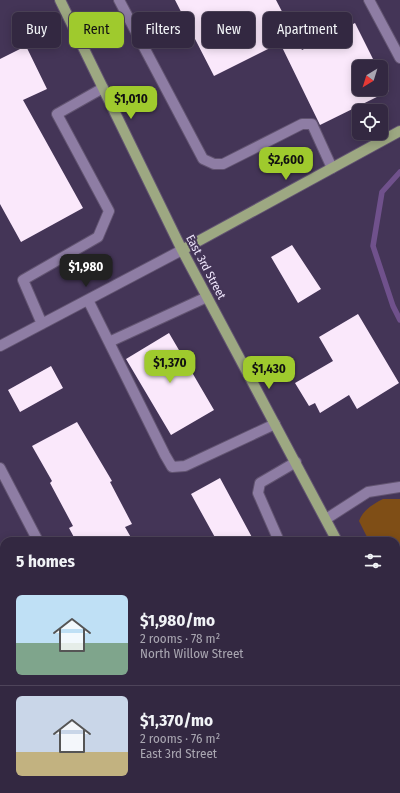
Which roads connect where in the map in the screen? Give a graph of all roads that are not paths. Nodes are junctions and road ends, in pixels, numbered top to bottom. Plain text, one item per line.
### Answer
1 (60, 0) edge
2 (119, 0) edge
3 (369, 0) edge
4 (400, 58) edge
5 (103, 88) junction
6 (400, 131) edge
7 (332, 168) junction
8 (182, 250) junction
9 (207, 297) junction
10 (88, 300) junction
11 (42, 324) junction
12 (109, 342) junction
13 (0, 346) edge
14 (275, 424) junction
15 (296, 462) junction
16 (0, 468) edge
17 (400, 487) edge
18 (326, 519) junction
19 (36, 537) edge
20 (277, 537) edge
21 (336, 537) edge

1 - 5 main road, East 3rd Street
2 - 7 street
3 - 4 street
5 - 8 main road, East 3rd Street
5 - 11 street
6 - 7 main road
7 - 8 main road
8 - 9 main road, East 3rd Street
8 - 10 street
9 - 12 street
9 - 14 main road, East 3rd Street
10 - 11 street
10 - 12 street
11 - 13 street
12 - 14 street
14 - 15 main road, East 3rd Street
15 - 18 main road, East 3rd Street
15 - 20 street
16 - 19 street
17 - 18 street
18 - 21 main road, East 3rd Street

